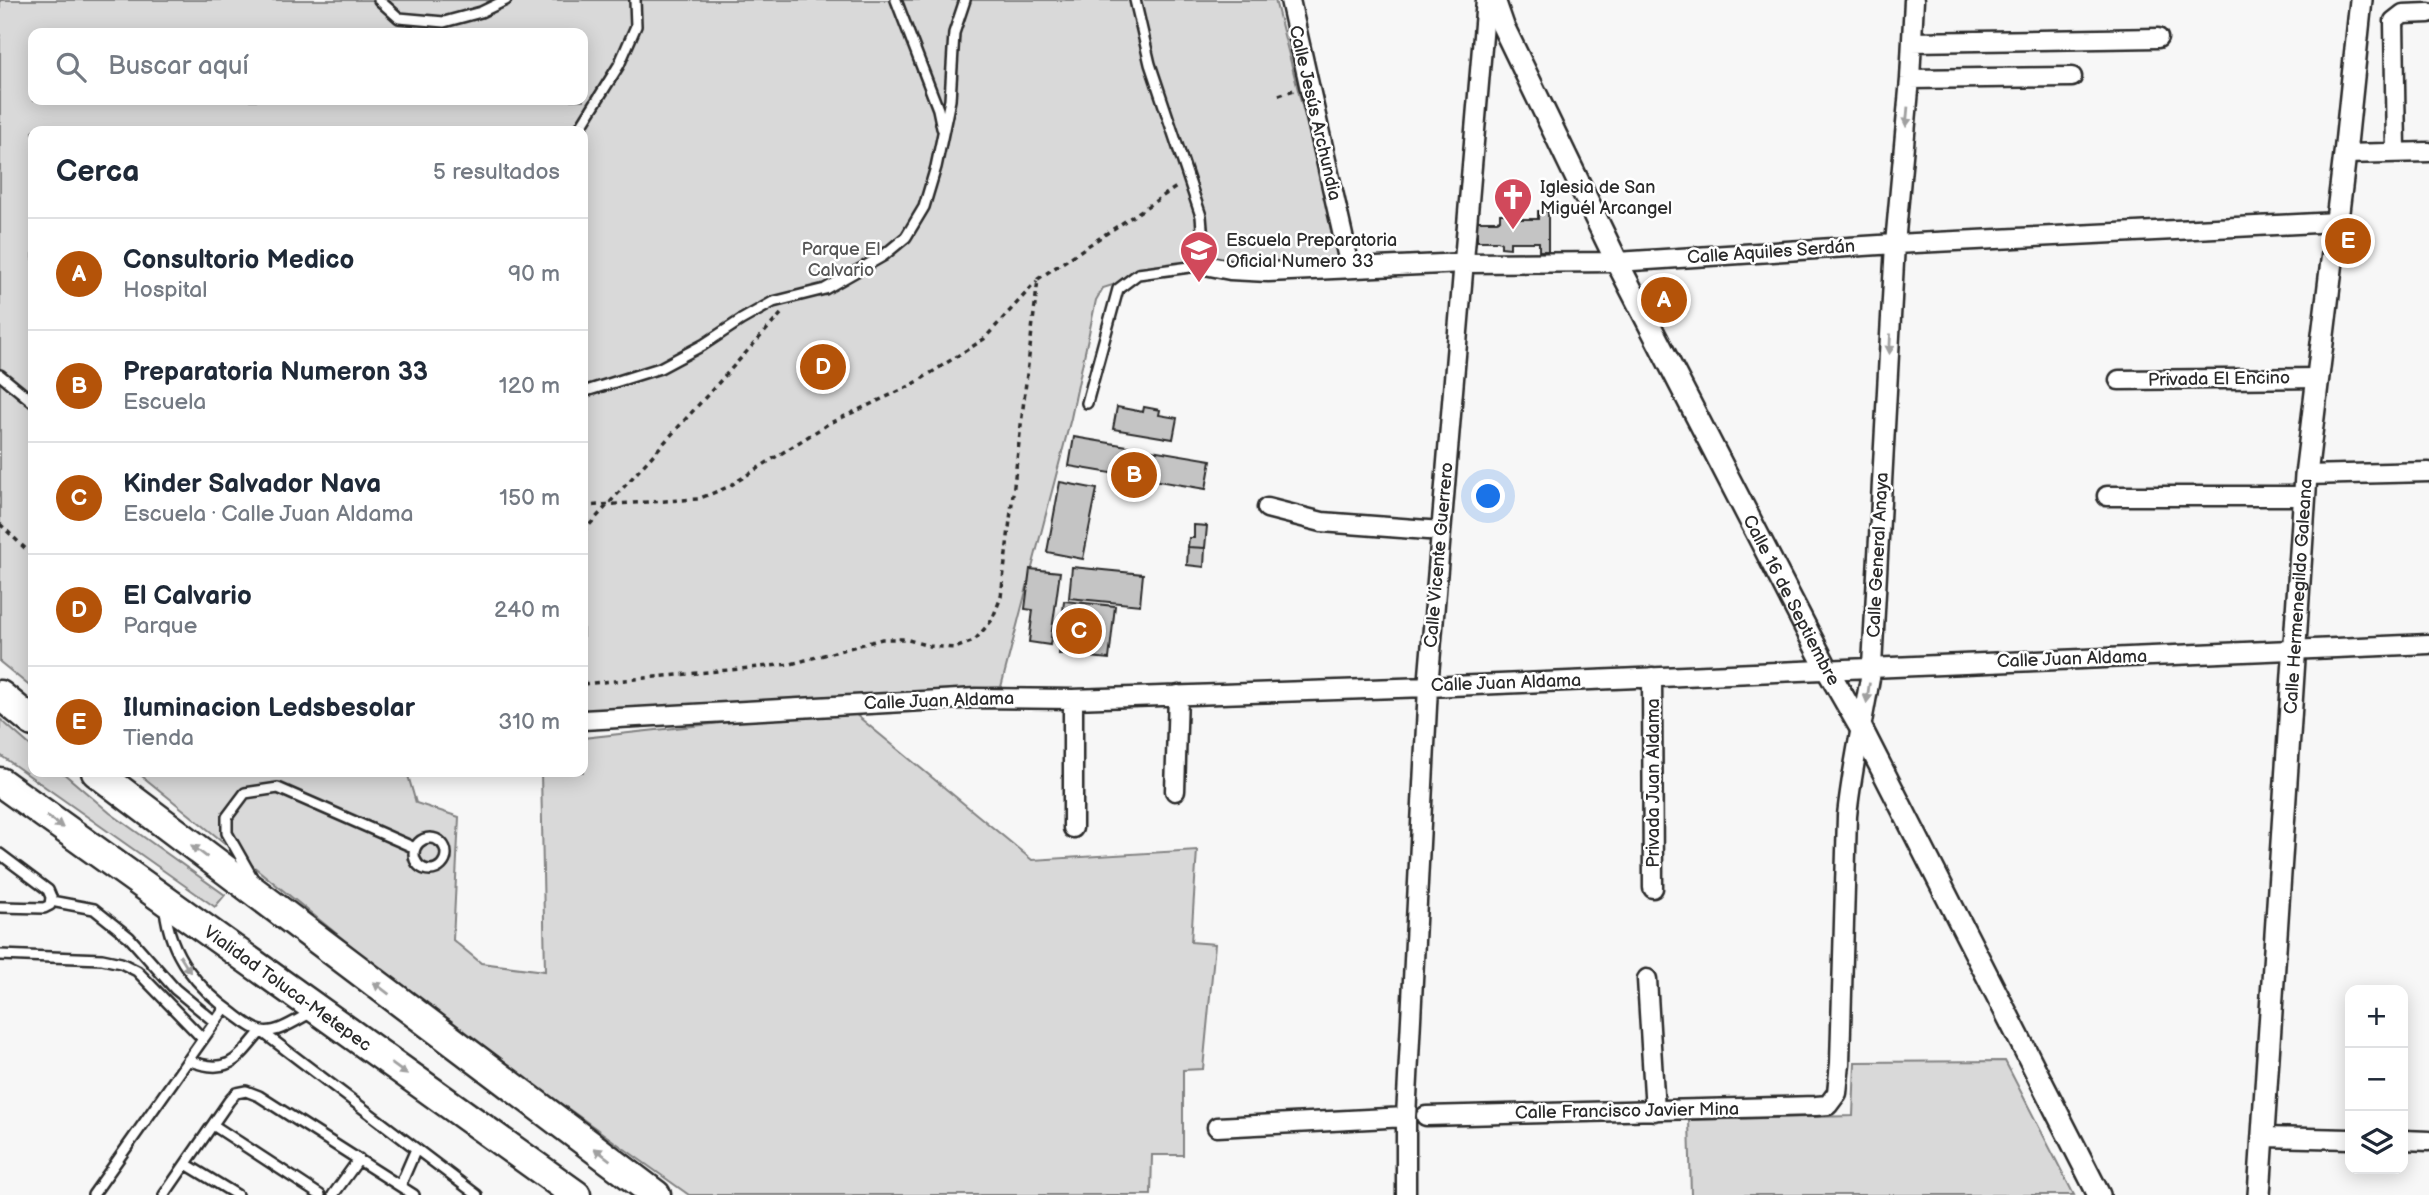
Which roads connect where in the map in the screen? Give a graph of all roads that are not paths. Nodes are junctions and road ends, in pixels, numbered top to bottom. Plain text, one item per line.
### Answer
1 (379, 0) edge
2 (506, 0) edge
3 (635, 0) edge
4 (896, 0) edge
5 (965, 0) edge
6 (1135, 0) edge
7 (1290, 0) edge
8 (1486, 0) edge
9 (1494, 0) edge
10 (1914, 0) edge
11 (2361, 0) edge
12 (2429, 13) edge
13 (2158, 38) dead end
14 (1912, 42) junction
15 (2072, 77) dead end
16 (1910, 79) junction
17 (581, 126) edge
18 (944, 133) junction
19 (2396, 151) junction
20 (2429, 152) edge
21 (2345, 154) junction
22 (2337, 222) junction
23 (1895, 244) junction
24 (1617, 262) junction
25 (1464, 263) junction
26 (1205, 265) junction
27 (1350, 267) junction
28 (0, 375) edge
29 (2318, 378) junction
30 (2119, 380) dead end
31 (588, 389) edge
32 (28, 398) edge
33 (1087, 403) dead end
34 (2429, 472) edge
35 (2305, 485) junction
36 (2107, 496) dead end
37 (1267, 508) dead end
38 (1441, 531) junction
39 (2429, 644) edge
40 (2295, 650) junction
41 (1871, 666) junction
42 (1827, 668) junction
43 (1652, 677) junction
44 (1428, 687) junction
45 (0, 695) edge
46 (1178, 695) junction
47 (1073, 699) junction
48 (28, 718) edge
49 (588, 720) edge
50 (1862, 730) junction
51 (103, 777) edge
52 (0, 782) edge
53 (1175, 791) dead end
54 (1073, 828) dead end
55 (415, 848) dead end
56 (0, 854) edge
57 (1653, 888) dead end
58 (255, 892) junction
59 (51, 901) junction
60 (164, 901) junction
61 (0, 907) edge
62 (0, 956) edge
63 (1647, 979) dead end
64 (225, 1008) junction
65 (316, 1010) junction
66 (215, 1022) junction
67 (261, 1031) junction
68 (203, 1039) junction
69 (188, 1060) junction
70 (1828, 1105) joint
71 (1655, 1111) junction
72 (1426, 1116) dead end
73 (1406, 1117) junction
74 (213, 1125) junction
75 (1217, 1127) dead end
76 (2263, 1137) junction
77 (2345, 1139) edge
78 (2408, 1140) edge
79 (2429, 1141) edge
80 (416, 1149) junction
81 (359, 1159) junction
82 (186, 1164) junction
83 (400, 1186) junction
84 (563, 1191) edge
85 (93, 1195) edge
86 (164, 1195) edge
87 (237, 1195) edge
88 (320, 1195) edge
89 (333, 1195) edge
90 (414, 1195) edge
91 (477, 1195) edge
92 (656, 1195) edge
93 (1406, 1195) edge
94 (2099, 1195) edge
95 (2259, 1195) edge

1 - 2 lane
3 - 17 lane
4 - 18 lane
5 - 18 lane
6 - 26 lane
7 - 27 street, Calle Jesús Archundia
8 - 25 street, Calle Vicente Guerrero
9 - 24 street, Calle 16 de Septiembre
10 - 14 street, Calle General Anaya
11 - 21 street, Calle Hermenegildo Galeana
12 - 19 street
13 - 14 street
14 - 16 street, Calle General Anaya
15 - 16 street
16 -> 23 street, Calle General Anaya
18 - 31 lane
19 - 20 street
19 - 21 street
21 - 22 street, Calle Hermenegildo Galeana
22 - 23 street, Calle Aquiles Serdán
22 - 29 street, Calle Hermenegildo Galeana
23 - 24 street, Calle Aquiles Serdán
23 -> 41 street, Calle General Anaya
24 - 25 street, Calle Aquiles Serdán
24 - 42 street, Calle 16 de Septiembre
25 - 27 street, Calle Aquiles Serdán
25 - 38 street, Calle Vicente Guerrero
26 - 27 street, Calle Aquiles Serdán
26 - 33 lane
28 - 32 lane
29 - 30 street, Privada El Encino
29 - 35 street, Calle Hermenegildo Galeana
34 - 35 street
35 - 36 street
35 - 40 street, Calle Hermenegildo Galeana
37 - 38 street
38 - 44 street, Calle Vicente Guerrero
39 - 40 street, Calle Juan Aldama
40 - 41 street, Calle Juan Aldama
40 - 76 street, Calle Hermenegildo Galeana
41 - 42 street, Calle Juan Aldama
41 -> 50 street, Calle General Anaya
42 - 43 street, Calle Juan Aldama
42 - 50 street, Calle 16 de Septiembre
43 - 44 street, Calle Juan Aldama
43 - 57 street, Privada Juan Aldama
44 - 46 street, Calle Juan Aldama
44 - 73 street, Calle Vicente Guerrero
45 - 48 highway
46 - 47 street, Calle Juan Aldama
46 - 53 street
47 - 49 street, Calle Juan Aldama
47 - 54 street
50 - 70 street, Calle General Anaya
50 - 94 street, Calle 16 de Septiembre
58 -> 51 highway
52 -> 60 highway, Vialidad Toluca-Metepec
55 - 58 lane
56 - 59 lane
92 -> 58 highway
59 - 61 lane
59 - 66 lane
60 -> 64 lane
60 - 65 highway, Vialidad Toluca-Metepec
62 - 68 lane
63 - 71 street
64 - 66 lane
64 - 67 lane
65 - 67 lane
65 -> 84 highway, Vialidad Toluca-Metepec
66 - 68 lane
67 - 69 lane
67 - 80 lane
68 - 69 lane
69 - 85 lane
70 - 71 street, Calle Francisco Javier Mina
71 - 72 street, Calle Francisco Javier Mina
73 - 75 street
73 - 93 street, Calle Vicente Guerrero
74 - 81 lane
74 - 82 lane
74 - 88 lane
76 - 77 street
76 - 95 street, Calle Hermenegildo Galeana
78 - 79 street
80 - 83 lane
80 - 91 lane
81 - 83 lane
81 - 89 lane
82 - 86 lane
82 - 87 lane
83 - 90 lane

